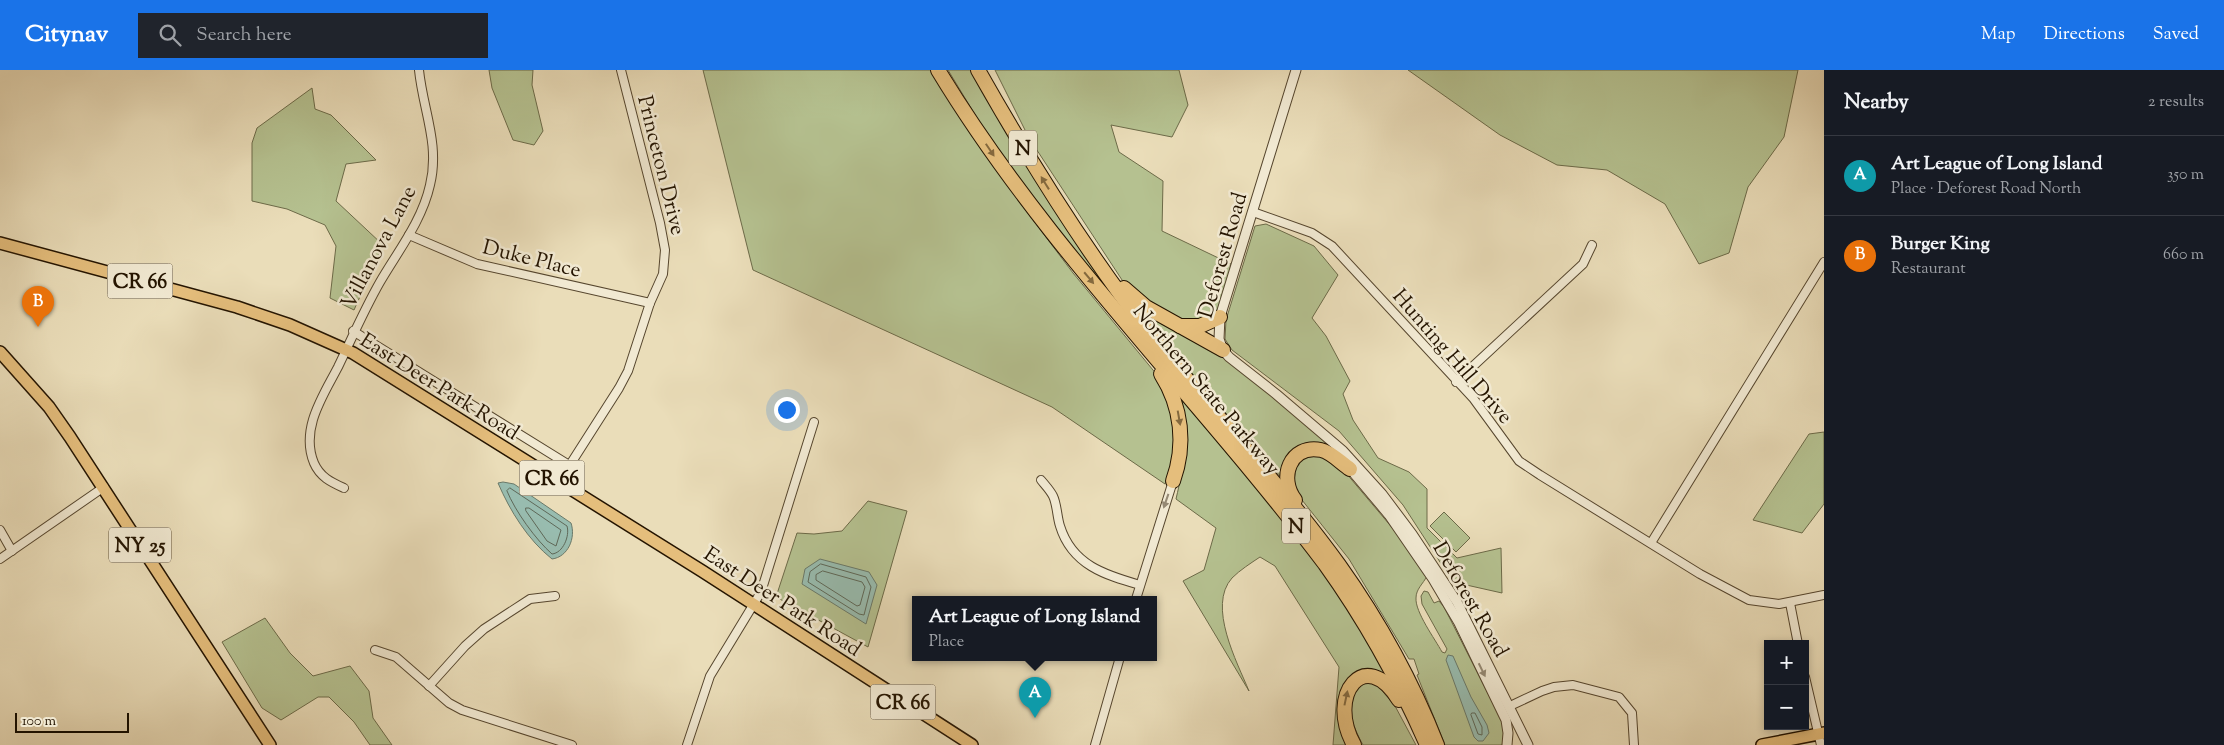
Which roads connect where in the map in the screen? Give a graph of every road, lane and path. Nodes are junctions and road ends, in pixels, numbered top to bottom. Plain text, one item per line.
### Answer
1 (419, 70) edge
2 (621, 70) edge
3 (938, 70) edge
4 (978, 70) edge
5 (1296, 70) edge
6 (1252, 212) junction
7 (1071, 224) junction
8 (409, 235) junction
9 (0, 243) edge
10 (1592, 245) dead end
11 (1824, 262) edge
12 (650, 303) junction
13 (1220, 317) junction
14 (1180, 326) junction
15 (1132, 329) junction
16 (353, 332) junction
17 (345, 349) junction
18 (1223, 350) junction
19 (0, 352) edge
20 (1456, 382) junction
21 (814, 422) dead end
22 (1326, 438) junction
23 (569, 465) junction
24 (1350, 469) junction
25 (1041, 480) dead end
26 (559, 482) junction
27 (1173, 482) joint
28 (104, 487) junction
29 (344, 488) dead end
30 (0, 530) edge
31 (1651, 543) junction
32 (1328, 550) junction
33 (12, 551) junction
34 (0, 559) edge
35 (1140, 585) junction
36 (1824, 595) edge
37 (555, 596) dead end
38 (1137, 596) edge
39 (1790, 603) junction
40 (754, 604) junction
41 (1797, 640) edge
42 (375, 650) dead end
43 (1119, 661) edge
44 (1807, 685) edge
45 (429, 686) junction
46 (1510, 706) junction
47 (1821, 737) edge
48 (270, 745) edge
49 (572, 745) edge
50 (687, 745) edge
51 (972, 745) edge
52 (1095, 745) edge
53 (1354, 745) edge
54 (1426, 745) edge
55 (1437, 745) edge
56 (1507, 745) edge
57 (1528, 745) edge
58 (1634, 745) edge
59 (1762, 745) edge

1 - 8 street, Villanova Lane
2 - 12 street, Princeton Drive
3 -> 15 highway, Northern State Parkway / N
7 -> 4 highway, Northern State Parkway / N
5 - 6 street, Deforest Road
6 - 13 street, Deforest Road
6 - 20 street, Hunting Hill Drive
7 - 14 highway
7 - 32 highway, Northern State Parkway / N
8 - 12 street, Duke Place
8 - 16 street, Villanova Lane
9 - 17 main road, East Deer Park Road / CR 66
10 - 20 street
11 - 31 street
12 - 23 street, Princeton Drive
13 - 14 highway
13 - 18 street, Deforest Road
14 - 18 highway
15 -> 27 highway
15 - 54 highway, Northern State Parkway / N
16 - 17 street, Villanova Lane
16 - 23 street
17 - 26 main road, East Deer Park Road / CR 66
17 - 29 street, Villanova Lane
18 - 22 street, Deforest Road
19 - 28 main road, NY 25
20 - 31 street, Hunting Hill Drive
21 - 40 street
22 - 24 street, Deforest Road
22 - 46 street, Deforest Road
23 - 26 street, Princeton Drive
24 - 32 highway
24 -> 56 street, Deforest Road
25 - 35 street
26 - 40 main road, East Deer Park Road / CR 66
27 -> 35 street
28 - 33 street
28 - 48 main road, NY 25
30 - 33 street
31 - 39 street, Hunting Hill Drive
32 - 55 highway, Northern State Parkway / N
33 - 34 street
35 - 38 street
36 - 39 street, Hunting Hill Drive
37 - 45 street
39 - 41 street
40 - 50 street
40 - 51 main road, East Deer Park Road / CR 66
42 - 45 street
43 - 52 street
44 - 47 street
45 - 49 street
46 - 57 street, Deforest Road
46 - 58 street
47 - 59 main road
53 -> 54 highway

